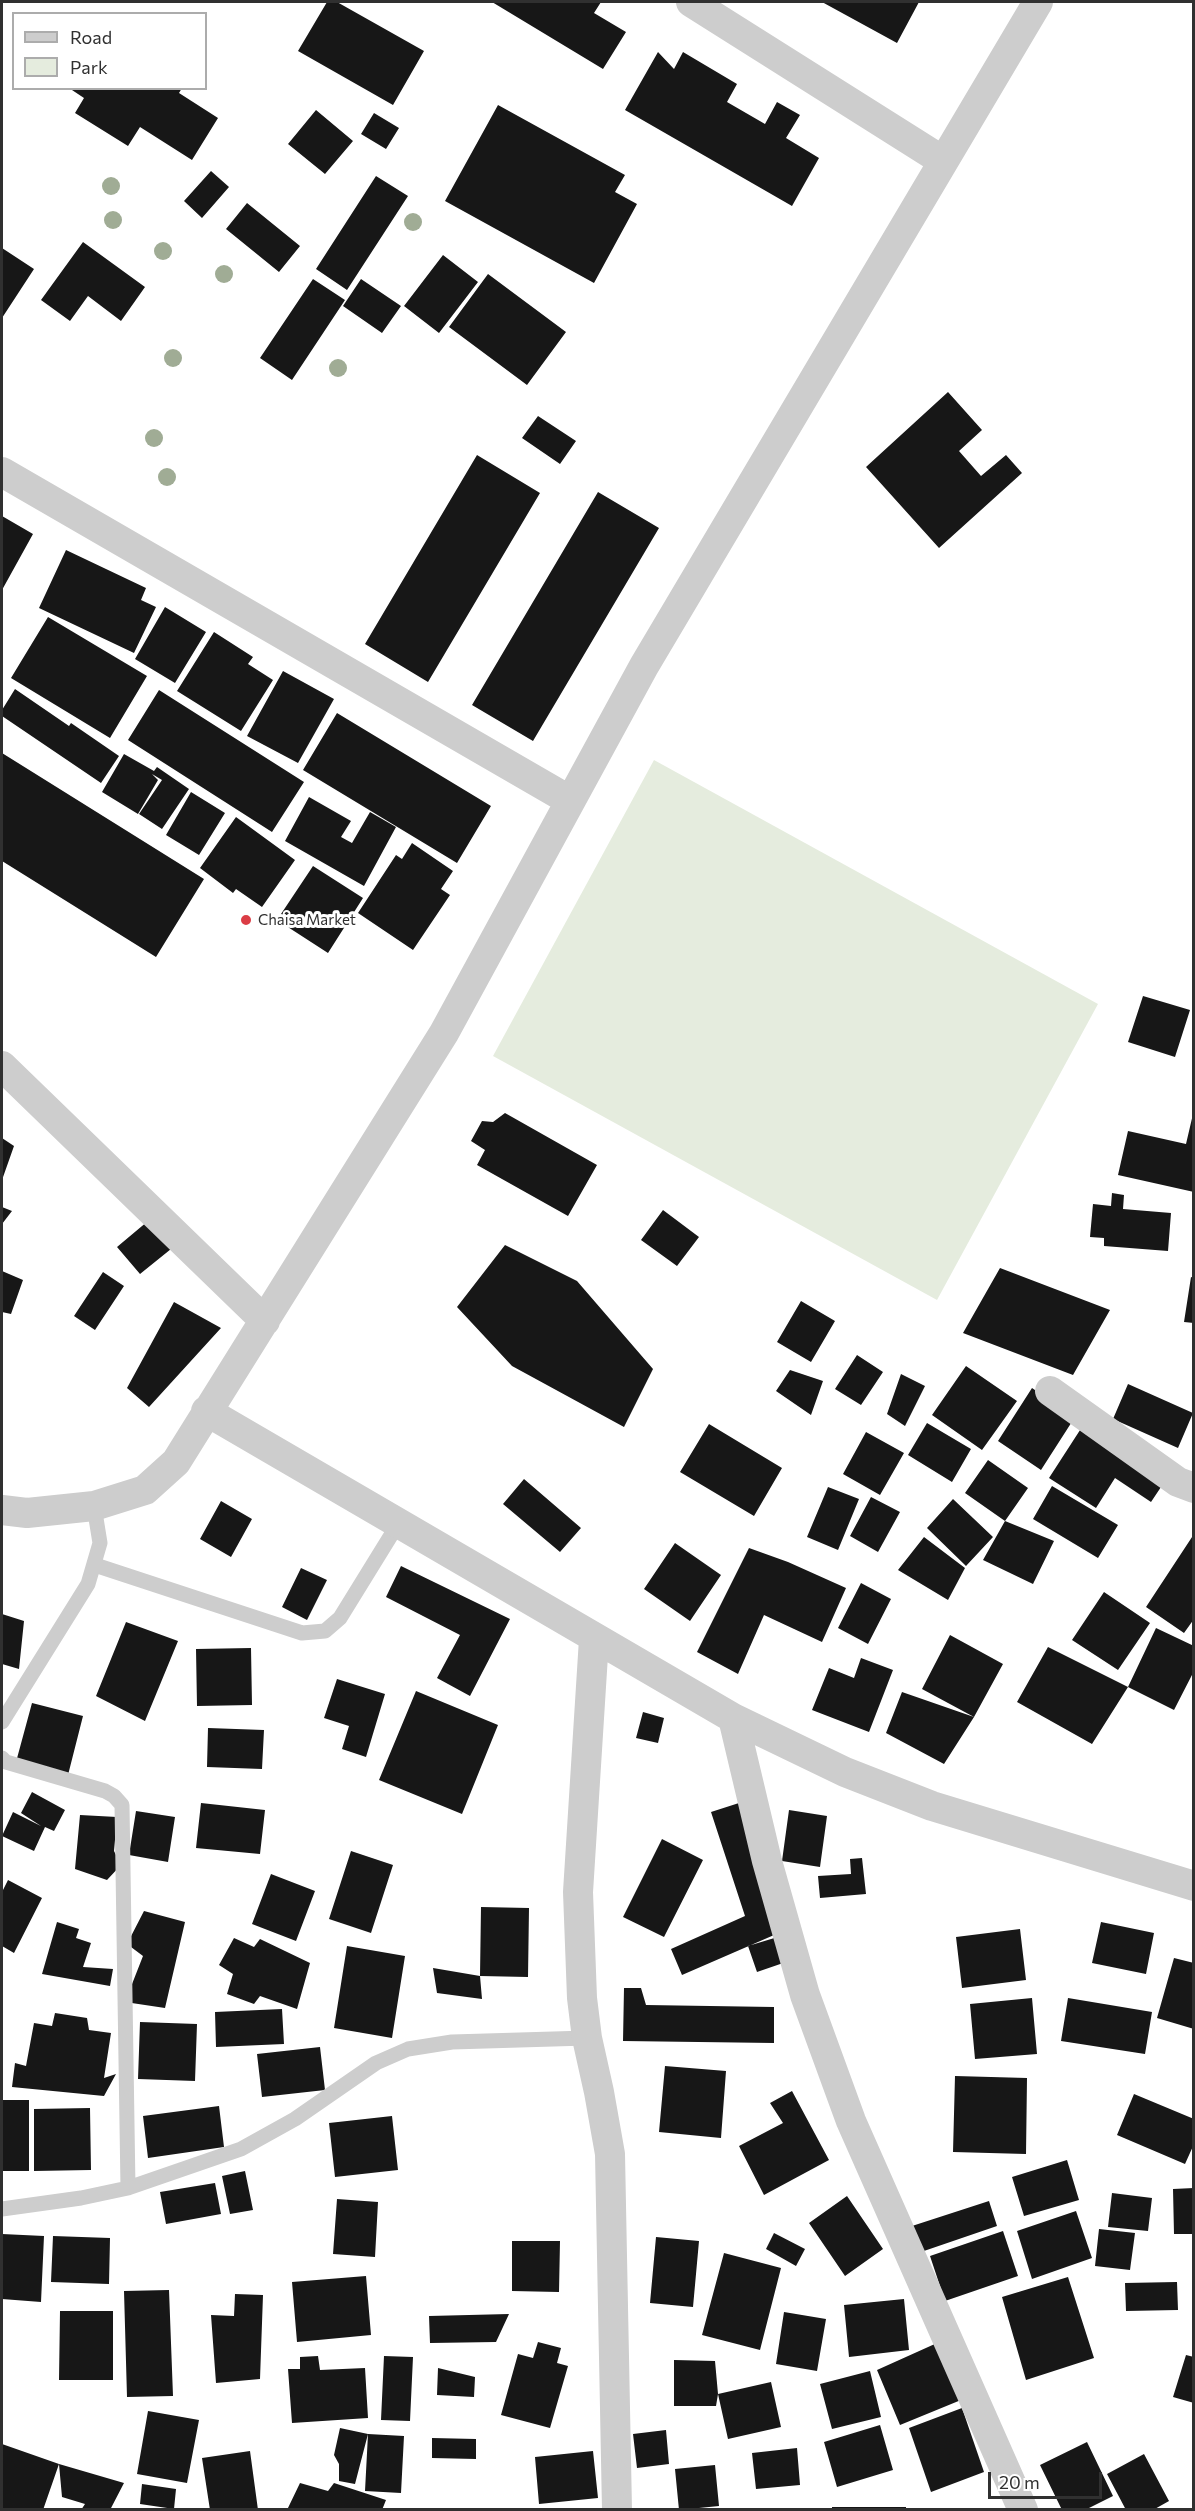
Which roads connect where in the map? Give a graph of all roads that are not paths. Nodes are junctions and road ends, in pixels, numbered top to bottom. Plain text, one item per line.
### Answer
1 (691, 2) edge
2 (1038, 2) edge
3 (943, 161) junction
4 (2, 472) edge
5 (569, 800) junction
6 (2, 1066) edge
7 (265, 1321) junction
8 (1050, 1391) dead end
9 (206, 1411) junction
10 (1194, 1488) edge
11 (94, 1506) junction
12 (2, 1510) edge
13 (398, 1524) junction
14 (95, 1565) junction
15 (594, 1639) junction
16 (733, 1718) junction
17 (2, 1722) edge
18 (2, 1758) edge
19 (1194, 1886) edge
20 (587, 2038) junction
21 (128, 2188) junction
22 (2, 2209) edge
23 (617, 2510) edge
24 (1023, 2510) edge

1 - 3 street
2 - 3 street
3 - 5 street
4 - 5 street
5 - 7 street
6 - 7 street
7 - 9 street
8 - 10 street
9 - 11 street
9 - 13 street
11 - 12 street
11 - 14 lane
13 - 14 lane
13 - 15 street
14 - 17 lane
15 - 16 street
15 - 20 street
16 - 19 street
16 - 24 street
18 - 21 lane
20 - 21 lane
20 - 23 street
21 - 22 lane

